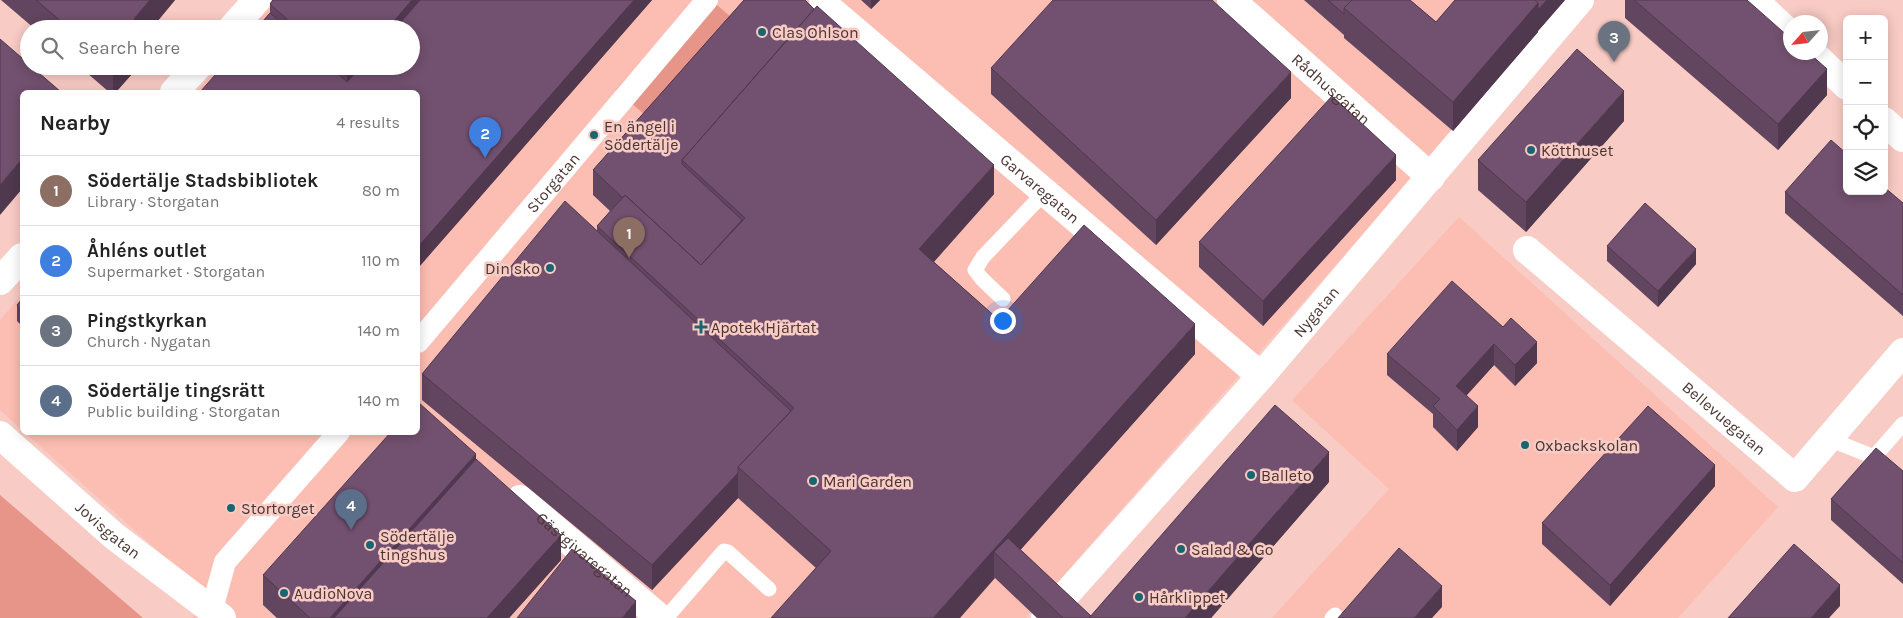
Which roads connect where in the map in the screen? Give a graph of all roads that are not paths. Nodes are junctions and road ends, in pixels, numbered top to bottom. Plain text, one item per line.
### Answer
1 (257, 0) edge
2 (707, 0) edge
3 (1231, 0) edge
4 (1580, 0) edge
5 (1765, 3) edge
6 (826, 6) edge
7 (239, 20) edge
8 (1783, 25) edge
9 (1819, 60) edge
10 (190, 75) edge
11 (1843, 82) edge
12 (176, 90) edge
13 (1888, 125) edge
14 (1903, 138) edge
15 (1431, 177) junction
16 (1044, 192) junction
17 (534, 205) junction
18 (551, 221) edge
19 (1527, 250) dead end
20 (20, 259) edge
21 (0, 281) edge
22 (1003, 299) dead end
23 (420, 340) edge
24 (1903, 352) edge
25 (1262, 376) junction
26 (1903, 424) edge
27 (0, 435) edge
28 (336, 435) edge
29 (1829, 440) junction
30 (1874, 457) junction
31 (501, 483) edge
32 (1903, 483) edge
33 (769, 589) dead end
34 (213, 615) edge
35 (660, 618) edge
36 (666, 618) edge
37 (1045, 618) edge

1 - 7 street
2 - 17 street, Storgatan
3 - 15 street, Rådhusgatan
4 - 15 street, Nygatan
5 - 8 street
6 - 16 street, Garvaregatan
9 - 11 street
10 - 12 street
13 - 14 street
15 - 25 street, Nygatan
16 - 22 lane
16 - 25 street, Garvaregatan
17 - 18 street
17 - 23 street, Storgatan
19 - 29 street, Bellevuegatan
20 - 21 street
24 - 29 street, Bellevuegatan
25 - 37 street, Nygatan
26 - 30 lane
27 - 34 street, Jovisgatan
28 - 34 street
29 - 30 lane
30 - 32 lane
31 - 35 street, Gästgivaregatan
33 - 36 lane

